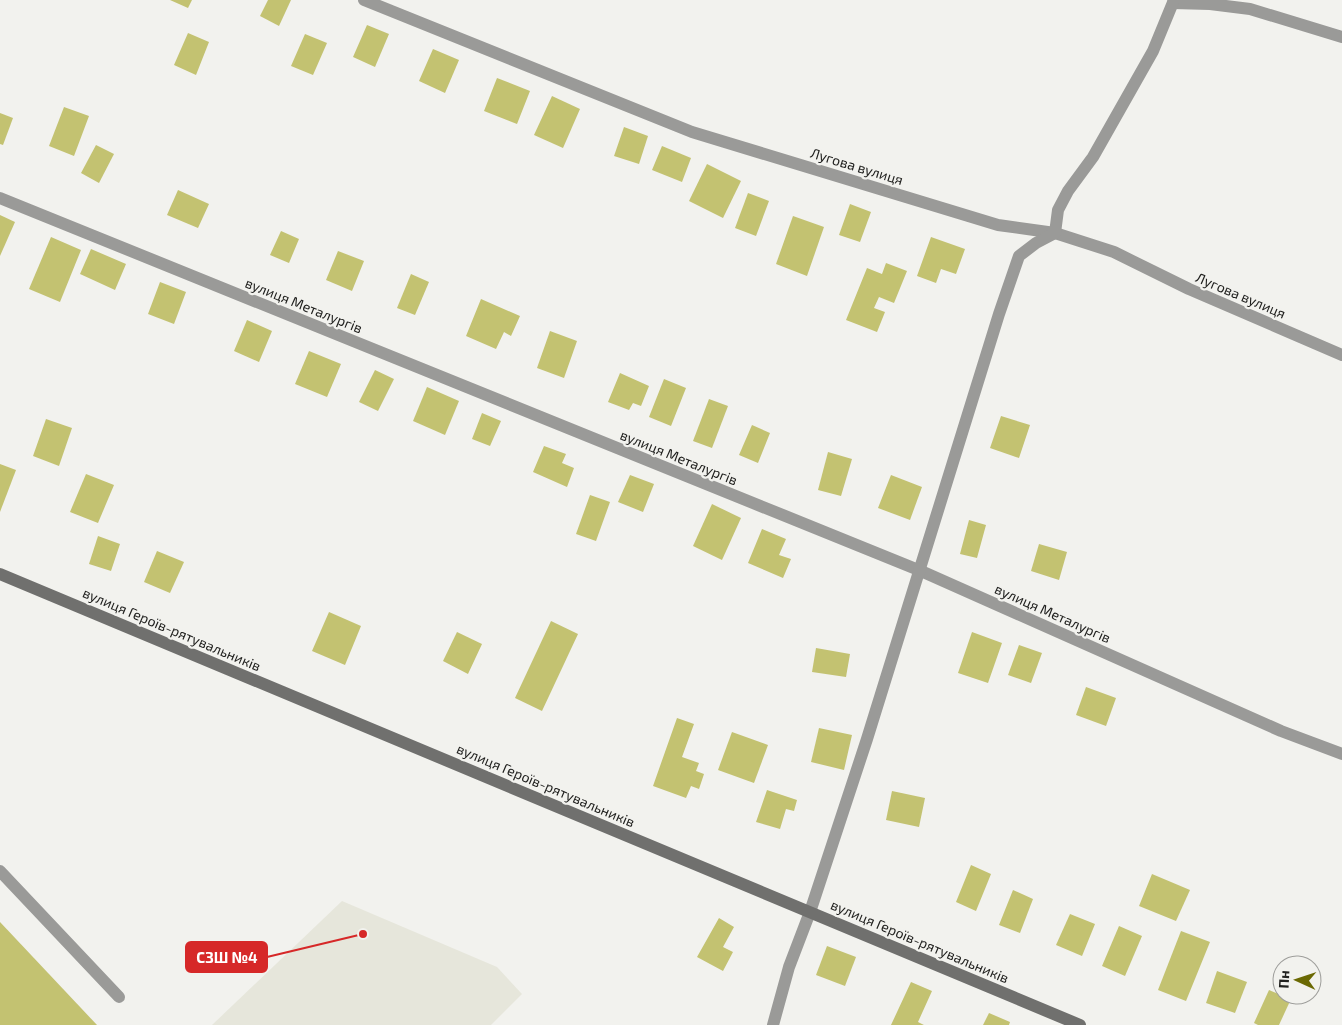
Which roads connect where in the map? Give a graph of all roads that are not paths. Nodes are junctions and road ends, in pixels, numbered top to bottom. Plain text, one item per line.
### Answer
1 (364, 0) edge
2 (1174, 1) edge
3 (1342, 37) edge
4 (0, 198) edge
5 (1055, 233) junction
6 (1342, 355) edge
7 (921, 571) junction
8 (0, 574) edge
9 (1342, 754) edge
10 (0, 871) edge
11 (810, 912) junction
12 (119, 998) dead end
13 (772, 1025) edge
14 (1080, 1025) edge

1 - 5 street, Лугова вулиця
2 - 3 street
2 - 5 street
4 - 7 street, вулиця Металургів
5 - 6 street, Лугова вулиця
5 - 7 street
7 - 9 street, вулиця Металургів
7 - 11 street
8 - 11 street, вулиця Героїв-рятувальників
10 - 12 street
11 - 13 street
11 - 14 street, вулиця Героїв-рятувальників

